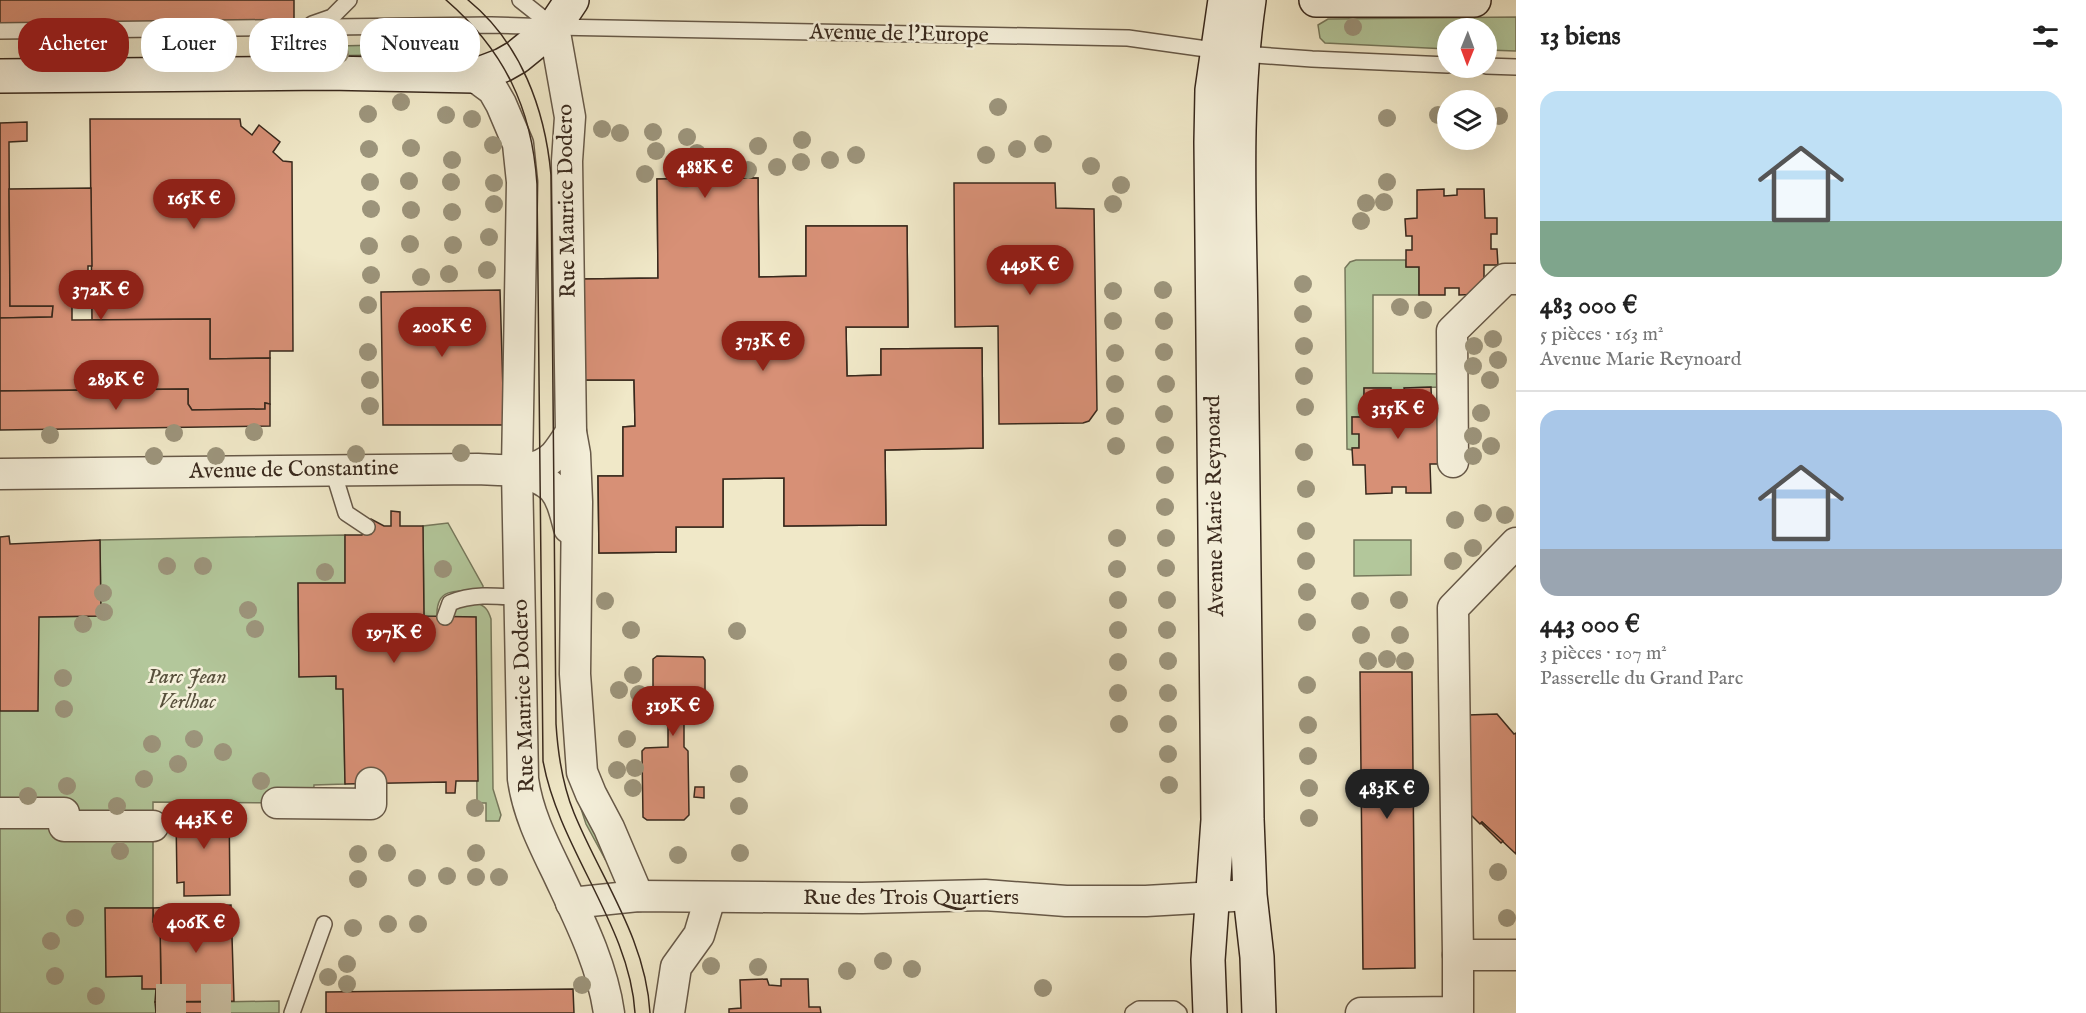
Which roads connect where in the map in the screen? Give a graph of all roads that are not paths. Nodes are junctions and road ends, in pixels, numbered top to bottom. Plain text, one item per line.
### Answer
1 (349, 0) edge
2 (520, 0) edge
3 (572, 0) edge
4 (1225, 0) edge
5 (1249, 0) edge
6 (1316, 0) edge
7 (1474, 0) edge
8 (329, 18) edge
9 (348, 27) edge
10 (554, 27) junction
11 (249, 28) edge
12 (0, 31) edge
13 (1230, 53) junction
14 (1437, 64) edge
15 (1497, 66) edge
16 (1516, 67) edge
17 (0, 76) edge
18 (474, 76) junction
19 (1516, 279) edge
20 (571, 432) junction
21 (1453, 462) dead end
22 (518, 470) junction
23 (333, 471) junction
24 (0, 474) edge
25 (367, 527) dead end
26 (1516, 543) edge
27 (577, 555) junction
28 (521, 597) junction
29 (445, 617) dead end
30 (371, 783) dead end
31 (277, 803) dead end
32 (0, 813) edge
33 (153, 826) dead end
34 (1250, 895) junction
35 (638, 896) junction
36 (1212, 897) junction
37 (710, 898) junction
38 (572, 903) junction
39 (324, 924) dead end
40 (1516, 955) edge
41 (1458, 956) junction
42 (292, 1013) edge
43 (609, 1013) edge
44 (669, 1013) edge
45 (1133, 1013) edge
46 (1179, 1013) edge
47 (1210, 1013) edge
48 (1259, 1013) edge
49 (1361, 1013) edge
50 (1378, 1013) edge

1 - 8 lane
2 - 10 lane
3 - 10 main road
4 - 13 main road, Avenue Marie Reynoard
5 - 13 main road, Avenue Marie Reynoard
6 - 7 main road
9 - 10 lane, Avenue de l'Europe
10 - 13 lane, Avenue de l'Europe
10 - 18 main road
10 - 20 street, Rue Maurice Dodero
11 - 12 lane, Avenue de l'Europe
13 - 14 lane, Avenue de l'Europe
13 - 34 main road, Avenue Marie Reynoard
13 - 36 main road, Avenue Marie Reynoard
15 - 16 lane
17 - 18 main road
18 - 22 street, Rue Maurice Dodero
19 - 21 street
20 - 22 street, Avenue de Constantine
20 - 27 street, Rue Maurice Dodero
22 - 23 street, Avenue de Constantine
22 - 27 street, Rue Maurice Dodero
22 - 28 street, Rue Maurice Dodero
23 - 24 street, Avenue de Constantine
23 - 25 lane
26 - 41 street
27 - 35 street, Rue Maurice Dodero
28 - 29 lane
28 - 38 street, Rue Maurice Dodero
30 - 31 street
32 - 33 street
34 - 36 street, Rue des Trois Quartiers
34 - 48 main road, Avenue Marie Reynoard
35 - 37 street, Rue des Trois Quartiers
35 - 38 street, Rue des Trois Quartiers
36 - 37 street, Rue des Trois Quartiers
36 - 47 main road, Avenue Marie Reynoard
37 - 44 street
38 - 43 street, Rue Maurice Dodero
39 - 42 lane
40 - 41 street
41 - 50 street
45 - 46 lane
49 - 50 street

